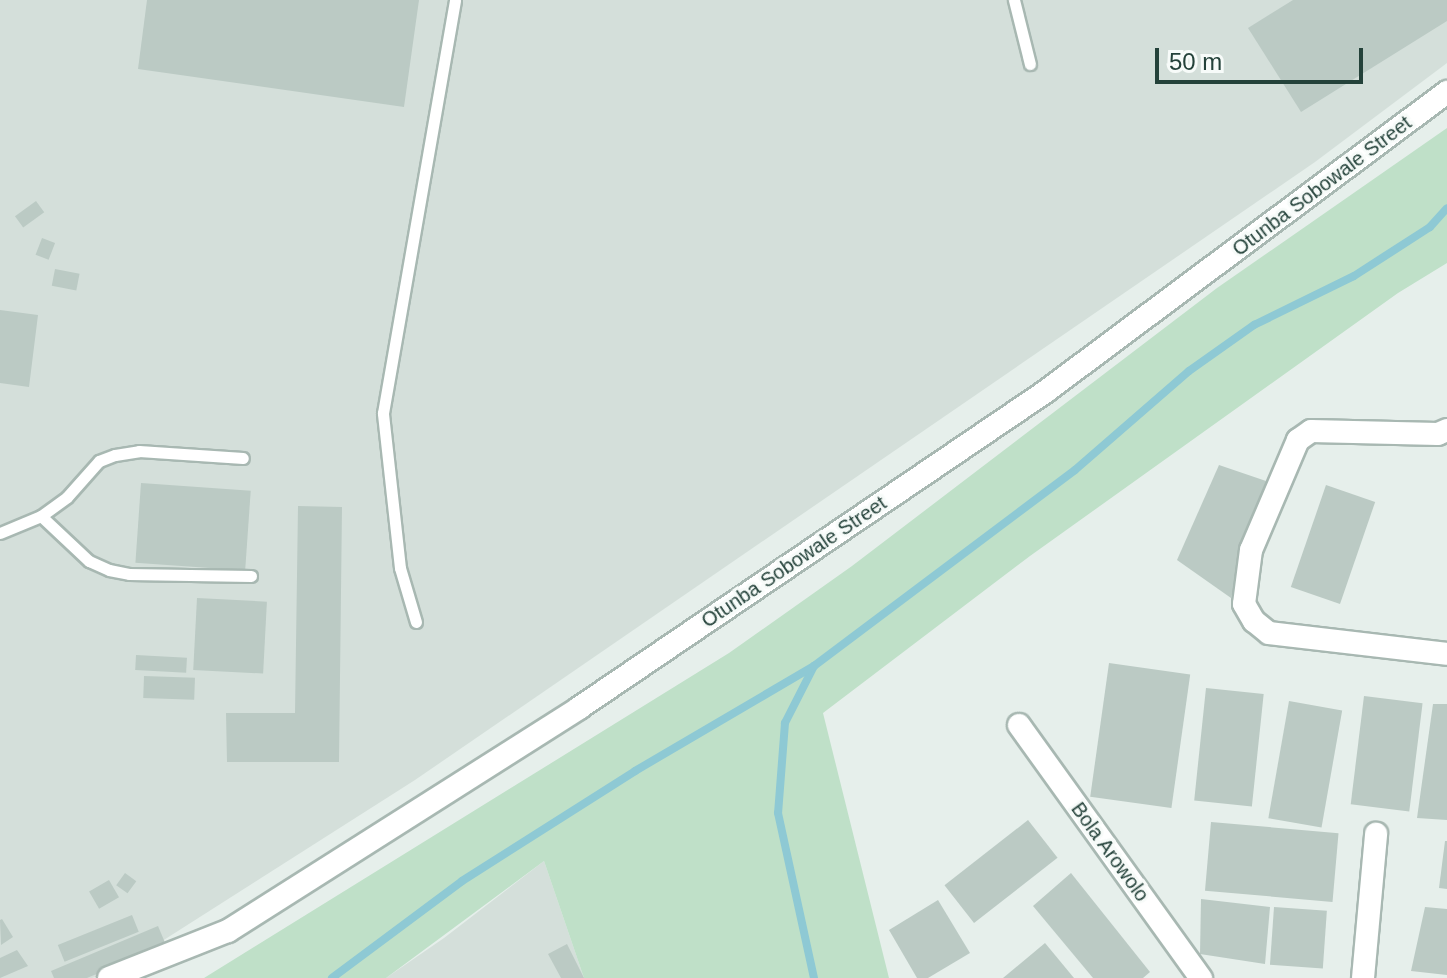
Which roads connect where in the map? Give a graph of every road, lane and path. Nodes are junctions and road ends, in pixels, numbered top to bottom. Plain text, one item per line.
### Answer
1 (455, 0) edge
2 (1014, 0) edge
3 (1030, 64) dead end
4 (1447, 92) edge
5 (1447, 430) edge
6 (243, 458) dead end
7 (41, 516) junction
8 (0, 533) edge
9 (251, 576) dead end
10 (416, 622) dead end
11 (1447, 654) edge
12 (1019, 725) dead end
13 (1376, 834) dead end
14 (109, 978) edge
15 (1201, 978) edge
16 (1363, 978) edge

1 - 10 lane
2 - 3 lane
4 - 14 street, Otunba Sobowale Street
5 - 11 street
6 - 7 lane
7 - 8 lane
7 - 9 lane
12 - 15 street, Bola Arowolo
13 - 16 street

